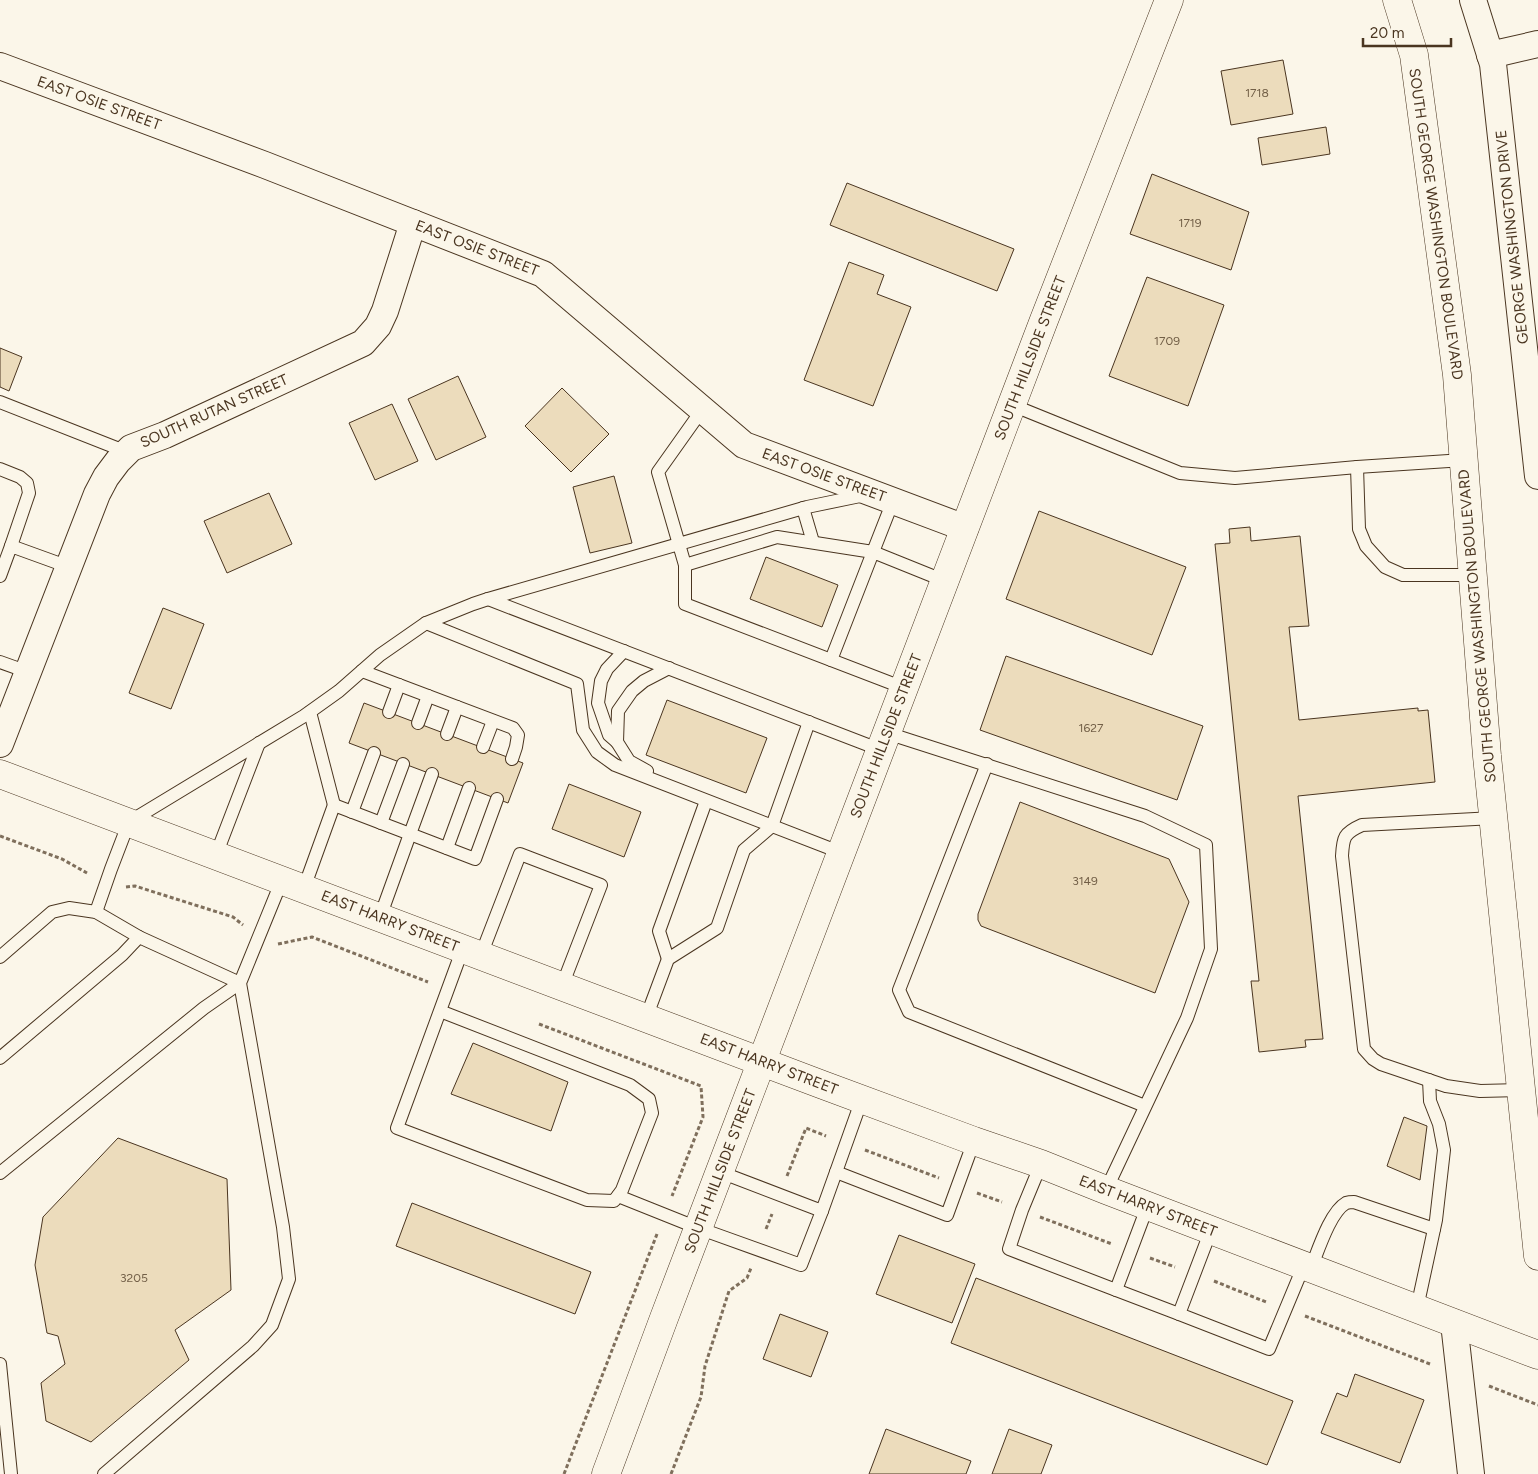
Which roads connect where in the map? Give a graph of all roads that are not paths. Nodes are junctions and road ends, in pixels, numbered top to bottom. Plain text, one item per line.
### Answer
1 (1169, 0) edge
2 (1397, 0) edge
3 (1473, 0) edge
4 (1538, 44) edge
5 (1490, 55) junction
6 (0, 66) edge
7 (412, 223) junction
8 (0, 402) edge
9 (1012, 405) junction
10 (702, 410) junction
11 (1535, 426) edge
12 (127, 452) junction
13 (1464, 460) junction
14 (1357, 467) junction
15 (0, 469) edge
16 (1538, 476) edge
17 (883, 497) junction
18 (803, 508) junction
19 (965, 528) junction
20 (812, 542) junction
21 (678, 544) junction
22 (11, 546) junction
23 (873, 552) junction
24 (686, 566) junction
25 (69, 567) junction
26 (1473, 575) junction
27 (0, 576) edge
28 (945, 581) junction
29 (488, 599) junction
30 (426, 623) junction
31 (624, 651) junction
32 (831, 660) junction
33 (0, 662) edge
34 (669, 668) junction
35 (362, 671) junction
36 (28, 672) junction
37 (399, 685) junction
38 (904, 688) junction
39 (428, 696) junction
40 (457, 707) junction
41 (310, 712) junction
42 (389, 712) dead end
43 (493, 720) junction
44 (809, 722) junction
45 (418, 723) dead end
46 (447, 734) dead end
47 (884, 741) junction
48 (617, 742) junction
49 (259, 743) junction
50 (0, 744) edge
51 (483, 748) dead end
52 (374, 753) dead end
53 (512, 759) dead end
54 (403, 764) dead end
55 (987, 764) junction
56 (0, 774) edge
57 (432, 774) dead end
58 (468, 788) dead end
59 (686, 793) junction
60 (497, 799) dead end
61 (706, 801) junction
62 (334, 805) junction
63 (352, 812) junction
64 (1494, 818) junction
65 (129, 822) junction
66 (381, 823) junction
67 (772, 826) junction
68 (410, 834) junction
69 (447, 848) junction
70 (842, 853) junction
71 (216, 855) junction
72 (293, 884) junction
73 (96, 912) junction
74 (380, 917) junction
75 (139, 937) junction
76 (472, 952) junction
77 (0, 957) edge
78 (668, 959) junction
79 (240, 983) junction
80 (562, 986) junction
81 (440, 1011) junction
82 (646, 1018) junction
83 (0, 1058) edge
84 (762, 1062) junction
85 (1429, 1080) junction
86 (1521, 1090) junction
87 (862, 1099) junction
88 (1145, 1106) junction
89 (974, 1141) junction
90 (1041, 1164) junction
91 (720, 1172) junction
92 (836, 1172) junction
93 (0, 1173) edge
94 (1106, 1190) junction
95 (618, 1196) junction
96 (1148, 1206) junction
97 (822, 1211) junction
98 (698, 1228) junction
99 (1211, 1230) junction
100 (1434, 1230) junction
101 (1538, 1256) edge
102 (1308, 1266) junction
103 (1116, 1290) junction
104 (1417, 1308) junction
105 (1179, 1314) junction
106 (1454, 1322) junction
107 (1538, 1355) edge
108 (0, 1364) edge
109 (11, 1474) edge
110 (104, 1474) edge
111 (606, 1474) edge
112 (1471, 1474) edge

1 - 9 main road, SOUTH HILLSIDE STREET
2 - 13 main road, SOUTH GEORGE WASHINGTON BOULEVARD
3 - 5 street, GEORGE WASHINGTON DRIVE
4 - 5 street
5 - 11 street, GEORGE WASHINGTON DRIVE
6 - 7 street, EAST OSIE STREET
7 - 10 street, EAST OSIE STREET
7 - 12 street, SOUTH RUTAN STREET
8 - 12 lane
9 - 14 lane
9 - 19 main road, SOUTH HILLSIDE STREET
10 - 17 street, EAST OSIE STREET
10 - 21 lane
11 - 16 street, GEORGE WASHINGTON DRIVE
12 - 25 street, SOUTH RUTAN STREET
13 - 14 lane
13 - 26 main road, SOUTH GEORGE WASHINGTON BOULEVARD
14 - 26 lane
15 - 22 lane
17 - 18 lane
17 - 19 street, EAST OSIE STREET
17 - 23 lane
18 - 20 lane
18 - 21 lane
19 - 28 main road, SOUTH HILLSIDE STREET
20 - 23 lane
20 - 24 lane
21 - 24 lane
21 - 29 lane
22 - 25 lane
22 - 27 lane
23 - 28 lane
23 - 32 lane
24 - 32 lane
25 - 36 street, SOUTH RUTAN STREET
26 - 64 main road, SOUTH GEORGE WASHINGTON BOULEVARD
28 - 38 main road, SOUTH HILLSIDE STREET
29 - 30 lane
29 - 31 lane
30 - 35 lane
30 - 59 lane
31 - 34 lane
31 - 48 lane
32 - 38 lane
33 - 36 lane
34 - 44 lane
34 - 48 lane
35 - 37 lane
35 - 41 lane
36 - 50 street, SOUTH RUTAN STREET
37 - 39 lane
37 - 42 lane
38 - 47 main road, SOUTH HILLSIDE STREET
39 - 40 lane
39 - 45 lane
40 - 43 lane
40 - 46 lane
41 - 49 lane
41 - 62 lane
43 - 51 lane
43 - 53 lane
44 - 47 lane
44 - 67 lane
47 - 55 lane
47 - 70 main road, SOUTH HILLSIDE STREET
48 - 59 lane
49 - 65 lane
49 - 71 lane
52 - 63 lane
54 - 66 lane
55 - 88 lane
55 - 88 lane
56 - 65 main road, EAST HARRY STREET
57 - 68 lane
58 - 69 lane
59 - 61 lane
60 - 69 lane
61 - 67 lane
61 - 78 lane
62 - 63 lane
62 - 72 lane
63 - 66 lane
64 - 85 lane
64 - 86 main road, SOUTH GEORGE WASHINGTON BOULEVARD
65 - 71 main road, EAST HARRY STREET
65 - 73 lane
66 - 68 lane
67 - 70 lane
67 - 78 lane
68 - 69 lane
68 - 74 lane
70 - 84 main road, SOUTH HILLSIDE STREET
71 - 72 main road, EAST HARRY STREET
72 - 74 main road, EAST HARRY STREET
72 - 79 lane
73 - 75 lane
73 - 77 lane
74 - 76 main road, EAST HARRY STREET
75 - 79 lane
75 - 83 lane
76 - 80 main road, EAST HARRY STREET
76 - 80 lane
76 - 81 lane
78 - 82 lane
79 - 93 lane
79 - 110 lane
80 - 82 main road, EAST HARRY STREET
81 - 95 lane
81 - 95 lane
82 - 84 main road, EAST HARRY STREET
84 - 87 main road, EAST HARRY STREET
84 - 91 main road, SOUTH HILLSIDE STREET
85 - 86 lane
85 - 100 lane
86 - 101 main road, SOUTH GEORGE WASHINGTON BOULEVARD
87 - 89 main road, EAST HARRY STREET
87 - 92 lane
88 - 94 lane
89 - 90 main road, EAST HARRY STREET
89 - 92 lane
90 - 94 main road, EAST HARRY STREET
90 - 103 lane
91 - 97 lane
91 - 98 main road, SOUTH HILLSIDE STREET
92 - 97 lane
94 - 96 main road, EAST HARRY STREET
95 - 98 lane
96 - 99 main road, EAST HARRY STREET
96 - 103 lane
97 - 98 lane
98 - 111 main road, SOUTH HILLSIDE STREET
99 - 102 main road, EAST HARRY STREET
99 - 105 lane
100 - 102 lane
100 - 104 lane
102 - 104 main road, EAST HARRY STREET
102 - 105 lane
103 - 105 lane
104 - 106 main road, EAST HARRY STREET
106 - 107 main road, EAST HARRY STREET
106 - 112 street
108 - 109 lane

